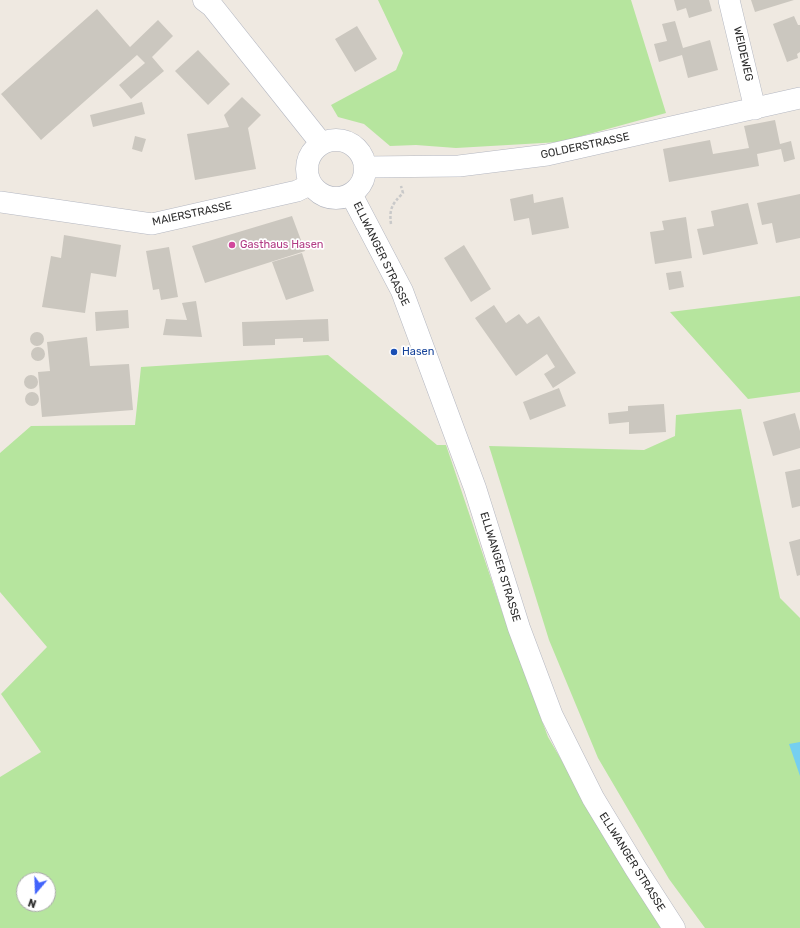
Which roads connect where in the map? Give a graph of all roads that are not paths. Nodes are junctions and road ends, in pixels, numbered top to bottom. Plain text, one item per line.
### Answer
1 (204, 0) edge
2 (729, 0) edge
3 (800, 98) edge
4 (755, 109) junction
5 (321, 143) junction
6 (366, 167) junction
7 (311, 184) junction
8 (352, 194) junction
9 (0, 202) edge
10 (674, 928) edge

1 - 5 street
2 - 4 street, WEIDEWEG
3 - 4 street, GOLDERSTRASSE
4 - 6 street, GOLDERSTRASSE
5 - 6 street
5 - 7 street
6 - 8 street, ELLWANGER STRASSE
7 - 8 street, ELLWANGER STRASSE
7 - 9 street, MAIERSTRASSE
8 - 10 street, ELLWANGER STRASSE

